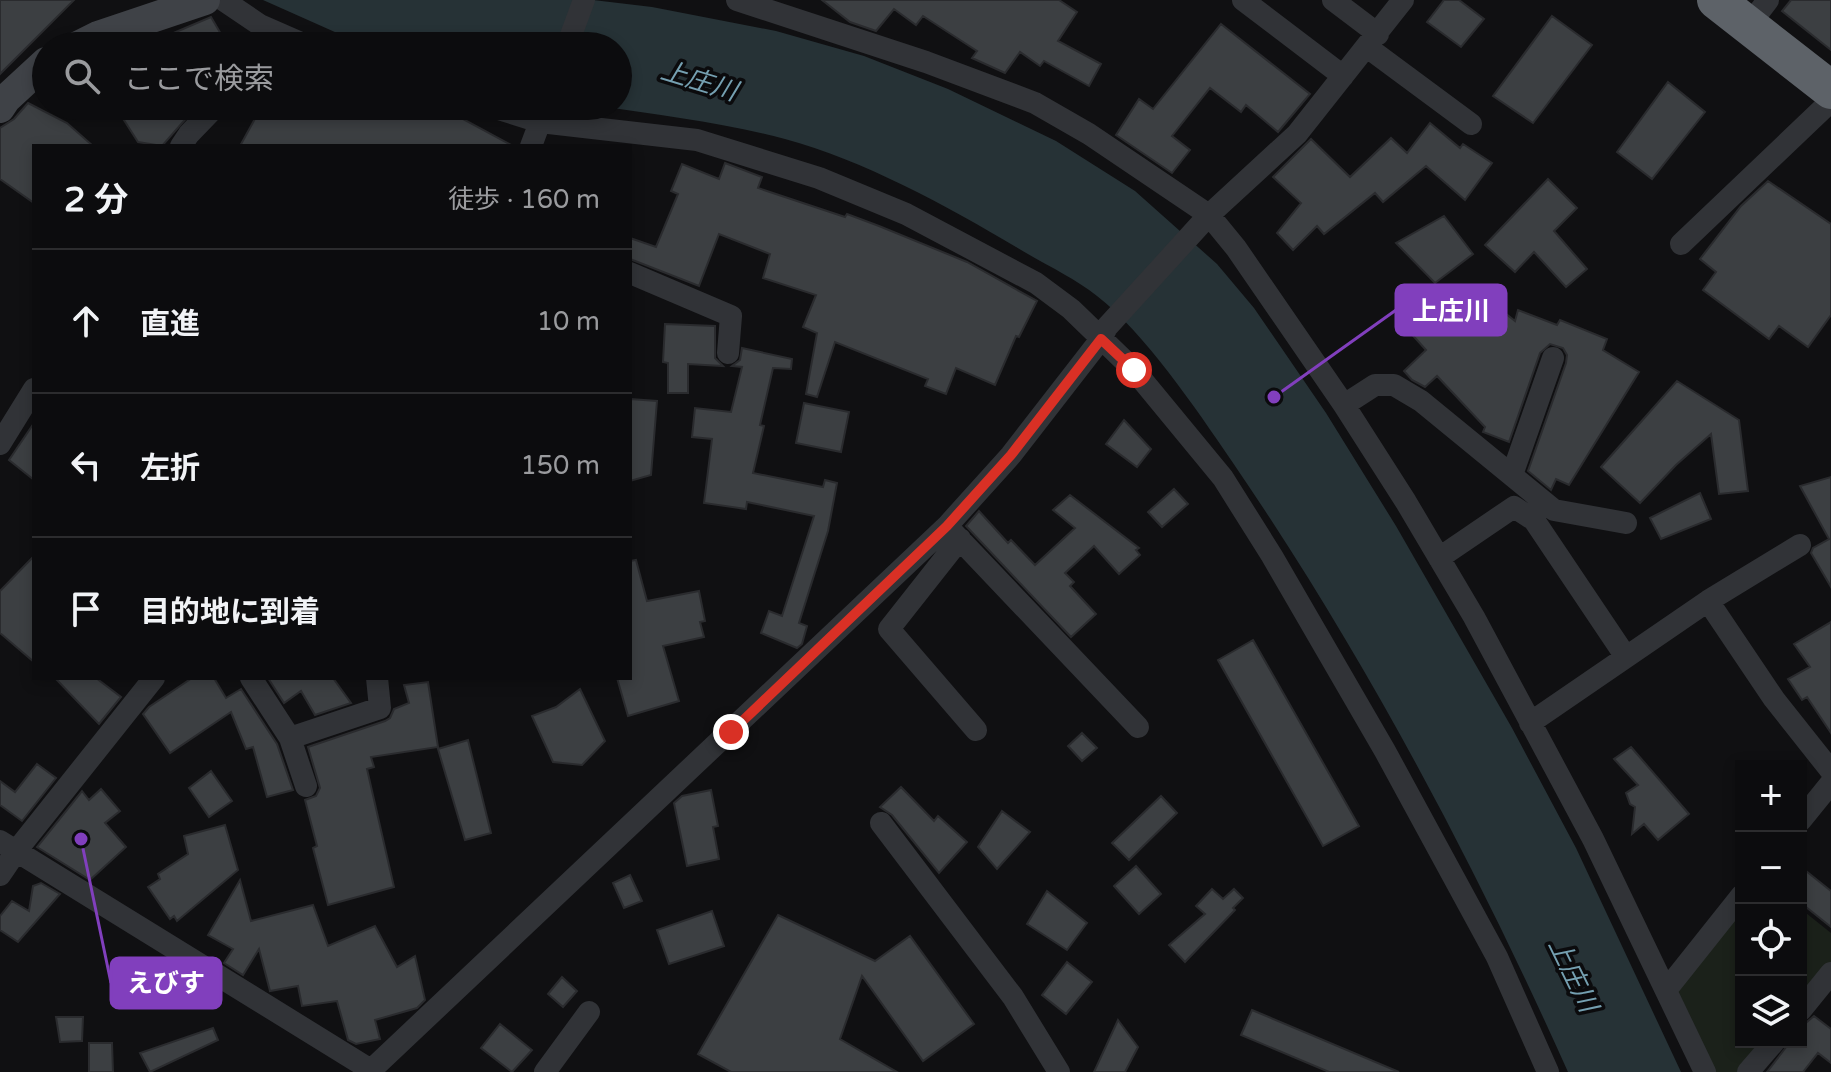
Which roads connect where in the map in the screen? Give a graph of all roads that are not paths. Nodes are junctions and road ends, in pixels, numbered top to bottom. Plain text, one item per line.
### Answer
1 (205, 0) edge
2 (223, 0) edge
3 (584, 0) edge
4 (737, 0) edge
5 (1243, 0) edge
6 (1333, 0) edge
7 (1403, 0) edge
8 (1716, 0) edge
9 (1758, 12) edge
10 (110, 32) edge
11 (269, 32) edge
12 (572, 32) edge
13 (1372, 40) junction
14 (32, 75) edge
15 (1343, 76) junction
16 (1831, 90) edge
17 (1831, 101) edge
18 (0, 108) edge
19 (202, 120) edge
20 (541, 120) edge
21 (579, 120) edge
22 (1471, 124) dead end
23 (182, 144) edge
24 (532, 144) edge
25 (1206, 219) junction
26 (1681, 244) dead end
27 (632, 274) edge
28 (1104, 333) junction
29 (728, 353) dead end
30 (1553, 358) dead end
31 (32, 392) edge
32 (1344, 405) junction
33 (0, 444) edge
34 (1512, 475) junction
35 (1626, 523) dead end
36 (954, 532) junction
37 (1800, 545) dead end
38 (1439, 558) junction
39 (1708, 601) junction
40 (1626, 657) junction
41 (152, 680) edge
42 (252, 680) edge
43 (377, 680) edge
44 (1530, 723) junction
45 (1138, 727) dead end
46 (976, 730) dead end
47 (290, 738) junction
48 (1831, 771) edge
49 (1831, 783) edge
50 (306, 786) dead end
51 (1807, 813) edge
52 (881, 823) dead end
53 (8, 846) edge
54 (0, 875) edge
55 (1735, 904) edge
56 (1831, 973) edge
57 (1667, 989) junction
58 (1807, 1003) edge
59 (589, 1012) dead end
60 (1769, 1048) edge
61 (370, 1071) edge
62 (545, 1072) edge
63 (1059, 1072) edge
64 (1548, 1072) edge
65 (1705, 1072) edge
66 (1748, 1072) edge

1 - 10 main road
2 - 11 street
3 - 12 street
4 - 25 street
5 - 15 street
6 - 13 street
7 - 13 street
8 - 9 highway
9 - 16 highway
13 - 15 street
13 - 22 street
14 - 18 main road
15 - 25 street
17 - 26 street
19 - 23 street
20 - 24 street
21 - 28 street
25 - 28 street
25 - 32 street
27 - 29 street
28 - 36 street
28 - 64 street
30 - 34 street
31 - 33 street
32 - 34 street
32 - 38 street
34 - 35 street
36 - 45 street
36 - 46 street
36 - 61 street
37 - 39 street
38 - 40 street
38 - 44 street
39 - 40 street
39 - 48 street
40 - 44 street
41 - 53 street
42 - 47 street
43 - 47 street
44 - 57 street
47 - 50 street
49 - 51 street
52 - 63 street
53 - 54 street
53 - 61 street
55 - 57 street
56 - 58 street
57 - 65 street
59 - 62 street
60 - 66 street

